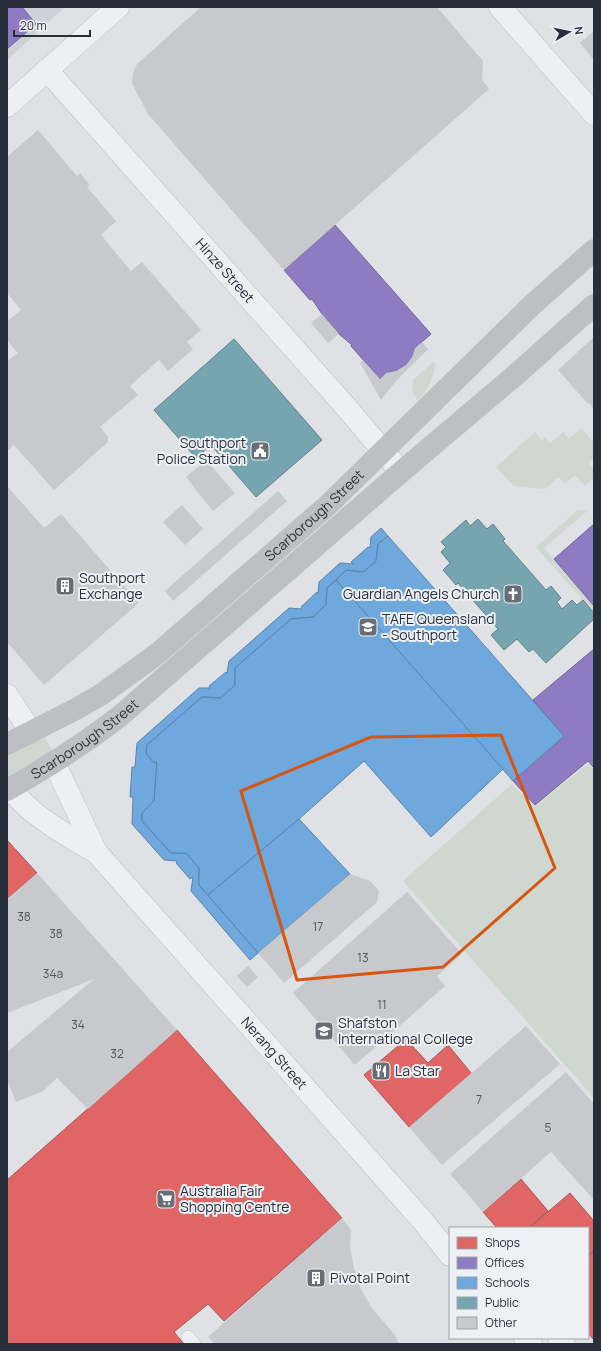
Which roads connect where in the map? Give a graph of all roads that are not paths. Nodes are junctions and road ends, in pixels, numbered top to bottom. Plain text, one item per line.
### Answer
1 (118, 7) edge
2 (500, 7) edge
3 (47, 70) junction
4 (7, 106) edge
5 (594, 114) edge
6 (594, 250) edge
7 (594, 305) edge
8 (383, 450) junction
9 (401, 472) junction
10 (7, 695) edge
11 (32, 732) junction
12 (7, 744) edge
13 (54, 762) junction
14 (8, 790) edge
15 (96, 852) junction
16 (449, 1255) edge

1 - 3 street
2 - 5 street
3 - 4 street
3 - 8 street, Hinze Street
6 - 8 main road, Scarborough Street
7 - 9 main road, Scarborough Street
8 - 9 street, Hinze Street
8 - 11 main road, Scarborough Street
9 - 13 main road, Scarborough Street
10 - 11 street
11 - 12 main road, Scarborough Street
13 - 14 main road, Scarborough Street
13 - 15 street, Nerang Street
14 - 15 street, Nerang Street
15 - 16 street, Nerang Street

